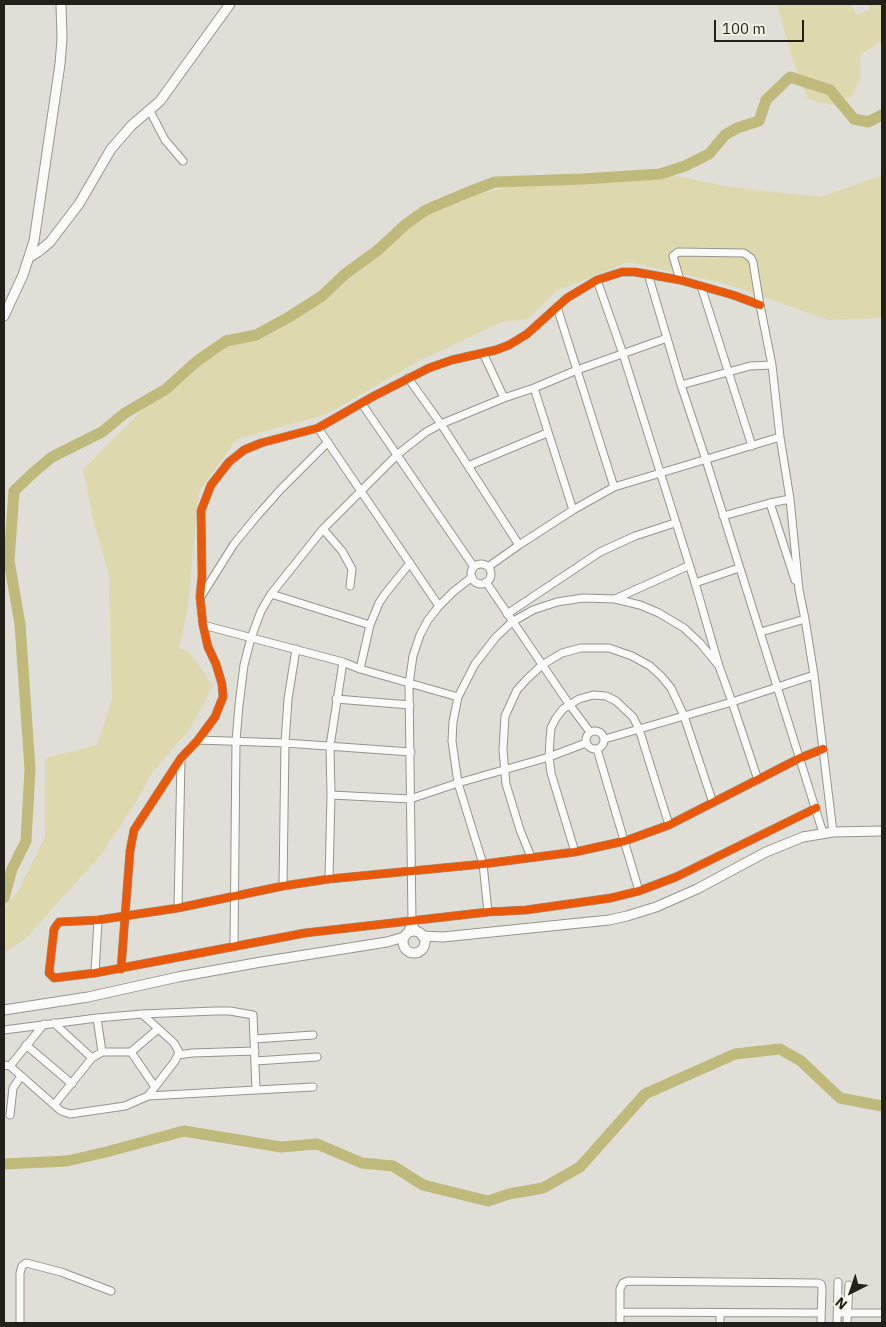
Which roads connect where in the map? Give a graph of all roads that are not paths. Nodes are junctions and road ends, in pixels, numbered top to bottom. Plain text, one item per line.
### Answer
1 (61, 4) edge
2 (230, 4) edge
3 (150, 110) junction
4 (183, 160) dead end
5 (30, 257) junction
6 (648, 274) junction
7 (597, 280) junction
8 (680, 280) junction
9 (701, 286) junction
10 (760, 305) junction
11 (557, 307) junction
12 (4, 316) edge
13 (667, 338) junction
14 (483, 353) junction
15 (623, 354) junction
16 (772, 365) junction
17 (577, 370) junction
18 (728, 371) junction
19 (408, 378) junction
20 (681, 385) junction
21 (534, 388) junction
22 (504, 398) junction
23 (362, 404) junction
24 (441, 424) junction
25 (318, 428) junction
26 (547, 433) junction
27 (780, 437) junction
28 (328, 442) junction
29 (752, 446) junction
30 (398, 454) junction
31 (706, 460) junction
32 (468, 466) junction
33 (660, 474) junction
34 (614, 488) junction
35 (361, 491) junction
36 (790, 499) junction
37 (770, 503) junction
38 (572, 510) junction
39 (724, 516) junction
40 (675, 522) junction
41 (324, 529) junction
42 (519, 545) junction
43 (410, 563) junction
44 (688, 566) junction
45 (474, 567) junction
46 (488, 567) junction
47 (739, 568) junction
48 (472, 577) junction
49 (486, 582) junction
50 (695, 583) junction
51 (350, 586) dead end
52 (799, 590) junction
53 (271, 594) junction
54 (200, 597) junction
55 (615, 599) junction
56 (438, 606) junction
57 (507, 614) junction
58 (805, 619) junction
59 (512, 622) junction
60 (203, 625) junction
61 (370, 625) junction
62 (761, 632) junction
63 (251, 638) junction
64 (296, 649) junction
65 (343, 662) junction
66 (542, 665) junction
67 (719, 666) junction
68 (360, 669) junction
69 (814, 675) junction
70 (409, 684) junction
71 (778, 686) junction
72 (458, 697) junction
73 (336, 699) junction
74 (732, 702) junction
75 (569, 704) junction
76 (410, 705) junction
77 (684, 716) junction
78 (639, 729) junction
79 (590, 732) junction
80 (605, 739) junction
81 (198, 740) junction
82 (236, 741) junction
83 (285, 742) junction
84 (586, 744) junction
85 (330, 746) junction
86 (823, 749) junction
87 (597, 750) junction
88 (411, 752) junction
89 (548, 757) junction
90 (181, 758) junction
91 (800, 758) junction
92 (504, 769) junction
93 (758, 780) junction
94 (458, 783) junction
95 (331, 796) junction
96 (410, 799) junction
97 (712, 802) junction
98 (816, 808) junction
99 (669, 825) junction
100 (882, 831) edge
101 (833, 832) junction
102 (823, 833) junction
103 (625, 841) junction
104 (575, 852) junction
105 (531, 858) junction
106 (483, 864) junction
107 (410, 872) junction
108 (328, 879) junction
109 (283, 886) junction
110 (639, 891) junction
111 (235, 896) junction
112 (178, 908) junction
113 (488, 912) junction
114 (126, 916) junction
115 (98, 920) junction
116 (412, 922) junction
117 (420, 934) junction
118 (405, 936) junction
119 (443, 937) junction
120 (387, 942) junction
121 (234, 947) junction
122 (404, 947) junction
123 (424, 947) junction
124 (121, 968) junction
125 (95, 973) junction
126 (4, 1010) edge
127 (142, 1014) junction
128 (97, 1018) junction
129 (44, 1024) junction
130 (54, 1024) junction
131 (158, 1029) junction
132 (4, 1030) edge
133 (313, 1035) dead end
134 (254, 1039) junction
135 (26, 1045) junction
136 (255, 1051) junction
137 (102, 1052) junction
138 (131, 1052) junction
139 (178, 1055) junction
140 (317, 1057) dead end
141 (92, 1058) junction
142 (255, 1061) junction
143 (7, 1065) edge
144 (21, 1076) junction
145 (72, 1084) junction
146 (155, 1087) junction
147 (313, 1087) dead end
148 (256, 1090) junction
149 (148, 1096) junction
150 (54, 1105) junction
151 (10, 1115) dead end
152 (838, 1282) dead end
153 (849, 1285) dead end
154 (111, 1291) dead end
155 (620, 1312) junction
156 (838, 1313) junction
157 (848, 1313) junction
158 (882, 1313) edge
159 (720, 1314) junction
160 (821, 1314) junction
161 (20, 1323) edge
162 (620, 1323) edge
163 (720, 1323) edge
164 (821, 1323) edge
165 (837, 1323) edge
166 (847, 1323) edge

1 - 5 main road
2 - 3 main road
3 - 4 street
3 - 5 main road
5 - 12 main road
6 - 7 street
6 - 8 street
6 - 13 street
7 - 11 street
7 - 15 street
8 - 9 street
8 - 10 street
9 - 10 street
9 - 18 street
10 - 16 street
11 - 14 street
11 - 17 street
13 - 15 street
13 - 20 street
14 - 19 street
14 - 22 street
15 - 17 street
15 - 33 street
16 - 18 street
16 - 27 street
17 - 21 street
17 - 34 street
18 - 20 street
18 - 29 street
19 - 23 street
19 - 24 street
20 - 31 street
21 - 22 street
21 - 26 street
22 - 24 street
23 - 25 street
23 - 30 street
24 - 30 street
24 - 32 street
25 - 28 street
25 - 54 street
26 - 32 street
26 - 38 street
27 - 29 street
27 - 36 street
28 - 35 street
28 - 54 street
29 - 31 street
30 - 35 street
30 - 45 street
31 - 33 street
31 - 39 street
32 - 42 street
33 - 34 street
33 - 40 street
34 - 38 street
35 - 41 street
35 - 43 street
36 - 37 street
36 - 52 street
37 - 39 street
37 - 52 street
38 - 42 street
39 - 47 street
40 - 44 street
40 - 57 street
41 - 51 street
41 - 53 street
42 - 46 street
43 - 56 street
43 - 61 street
44 - 50 street
44 - 55 street
45 - 46 street
45 - 48 street
46 - 49 street
47 - 50 street
47 - 62 street
48 - 49 street
48 - 56 street
49 - 57 street
50 - 67 street
52 - 58 street
53 - 61 street
53 - 63 street
54 - 60 street
55 - 59 street
55 - 67 street
56 - 70 street
57 - 59 street
58 - 62 street
58 - 69 street
59 - 66 street
59 - 72 street
60 - 63 street
60 - 81 street
61 - 68 street
62 - 71 street
63 - 64 street
63 - 82 street
64 - 65 street
64 - 83 street
65 - 68 street
65 - 73 street
66 - 75 street
66 - 77 street
66 - 92 street
67 - 74 street
68 - 70 street
69 - 71 street
69 - 86 street
70 - 72 street
70 - 76 street
71 - 74 street
71 - 91 street
72 - 94 street
73 - 76 street
73 - 85 street
74 - 77 street
74 - 93 street
75 - 78 street
75 - 79 street
75 - 89 street
76 - 88 street
77 - 78 street
77 - 97 street
78 - 80 street
78 - 99 street
79 - 80 street
79 - 84 street
80 - 87 street
81 - 82 street
81 - 90 street
82 - 83 street
82 - 111 street
83 - 85 street
83 - 109 street
84 - 87 street
84 - 89 street
85 - 88 street
85 - 95 street
86 - 91 street
86 - 101 street
87 - 103 street
88 - 96 street
89 - 92 street
89 - 104 street
90 - 112 street
90 - 114 street
91 - 93 street
91 - 98 street
92 - 94 street
92 - 105 street
93 - 97 street
94 - 96 street
94 - 106 street
95 - 96 street
95 - 108 street
96 - 107 street
97 - 99 street
98 - 102 street
98 - 110 street
99 - 103 street
100 - 101 main road
101 - 102 main road
102 - 119 main road
103 - 104 street
103 - 110 street
104 - 105 street
105 - 106 street
106 - 107 street
106 - 113 street
107 - 108 street
107 - 116 street
108 - 109 street
109 - 111 street
110 - 113 street
111 - 112 street
111 - 121 street
112 - 114 street
113 - 116 street
114 - 115 street
114 - 124 street
115 - 125 street
115 - 125 street
116 - 117 street
116 - 118 street
116 - 121 street
117 - 118 main road
117 - 119 main road
117 - 123 main road
118 - 120 main road
118 - 122 main road
119 - 123 main road
120 - 122 main road
120 - 126 main road
121 - 124 street
122 - 123 main road
124 - 125 street
127 - 128 street
127 - 131 street
127 - 134 street
128 - 130 street
128 - 137 street
129 - 130 street
129 - 132 street
129 - 135 street
130 - 141 street
131 - 138 street
131 - 139 street
133 - 134 street
134 - 136 street
135 - 143 street
135 - 145 street
136 - 139 street
136 - 142 street
137 - 138 street
137 - 141 street
138 - 146 street
139 - 146 street
140 - 142 street
141 - 145 street
142 - 148 street
143 - 144 street
144 - 150 street
144 - 151 street
145 - 150 street
146 - 149 street
147 - 148 street
148 - 149 street
149 - 150 street
152 - 156 street
153 - 157 street
154 - 161 street
155 - 159 street
155 - 160 street
155 - 162 street
156 - 157 street
156 - 165 street
157 - 158 street
157 - 166 street
159 - 160 street
159 - 163 street
160 - 164 street

